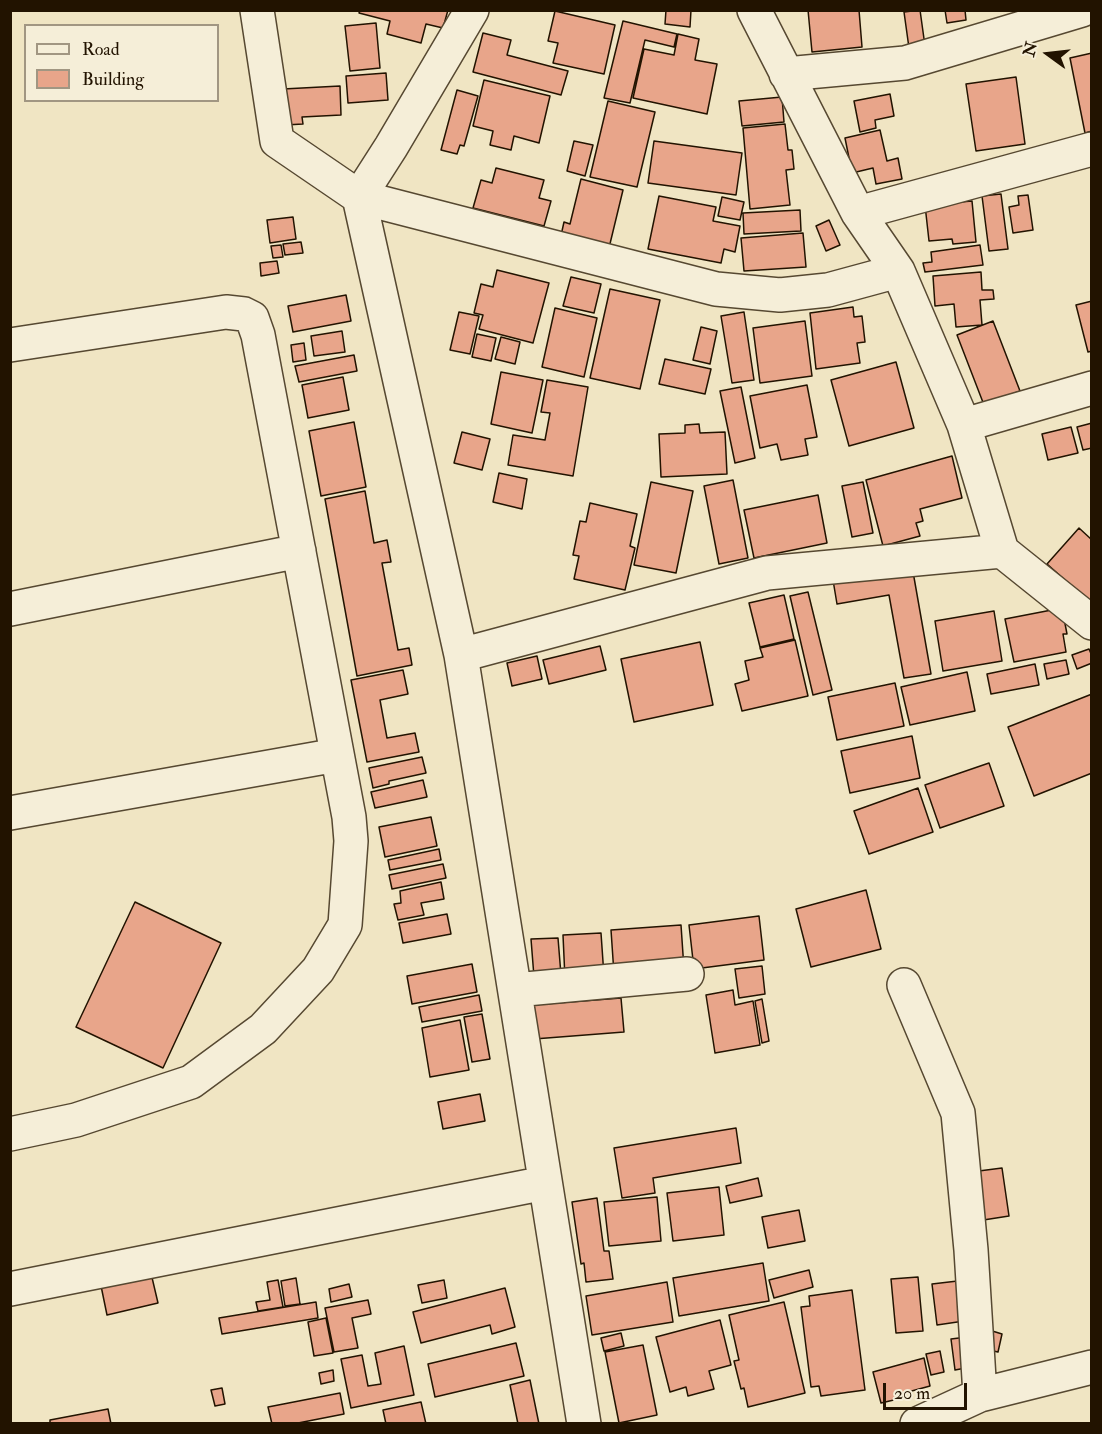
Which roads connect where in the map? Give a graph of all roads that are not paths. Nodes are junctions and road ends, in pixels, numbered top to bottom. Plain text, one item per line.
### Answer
1 (257, 10) edge
2 (472, 10) edge
3 (754, 10) edge
4 (1082, 10) edge
5 (786, 74) junction
6 (1092, 149) edge
7 (359, 196) junction
8 (858, 213) junction
9 (898, 271) junction
10 (10, 345) edge
11 (1092, 388) edge
12 (964, 425) junction
13 (299, 551) junction
14 (1002, 551) junction
15 (10, 609) edge
16 (1092, 623) edge
17 (461, 655) junction
18 (337, 755) junction
19 (10, 813) edge
20 (687, 974) dead end
21 (904, 985) dead end
22 (515, 990) junction
23 (10, 1134) edge
24 (545, 1182) junction
25 (10, 1289) edge
26 (1092, 1367) edge
27 (980, 1395) junction
28 (918, 1423) edge
29 (584, 1424) edge

1 - 7 street
2 - 7 street
3 - 5 street
4 - 5 street
5 - 8 street
6 - 8 street
7 - 9 street
7 - 17 street
8 - 9 street
9 - 12 street
10 - 13 street
11 - 12 street
12 - 14 street
13 - 15 street
13 - 18 street
14 - 16 street
14 - 17 street
17 - 22 street
18 - 19 street
18 - 23 street
20 - 22 street
21 - 27 street
22 - 24 street
24 - 25 street
24 - 29 street
26 - 27 street
27 - 28 street

